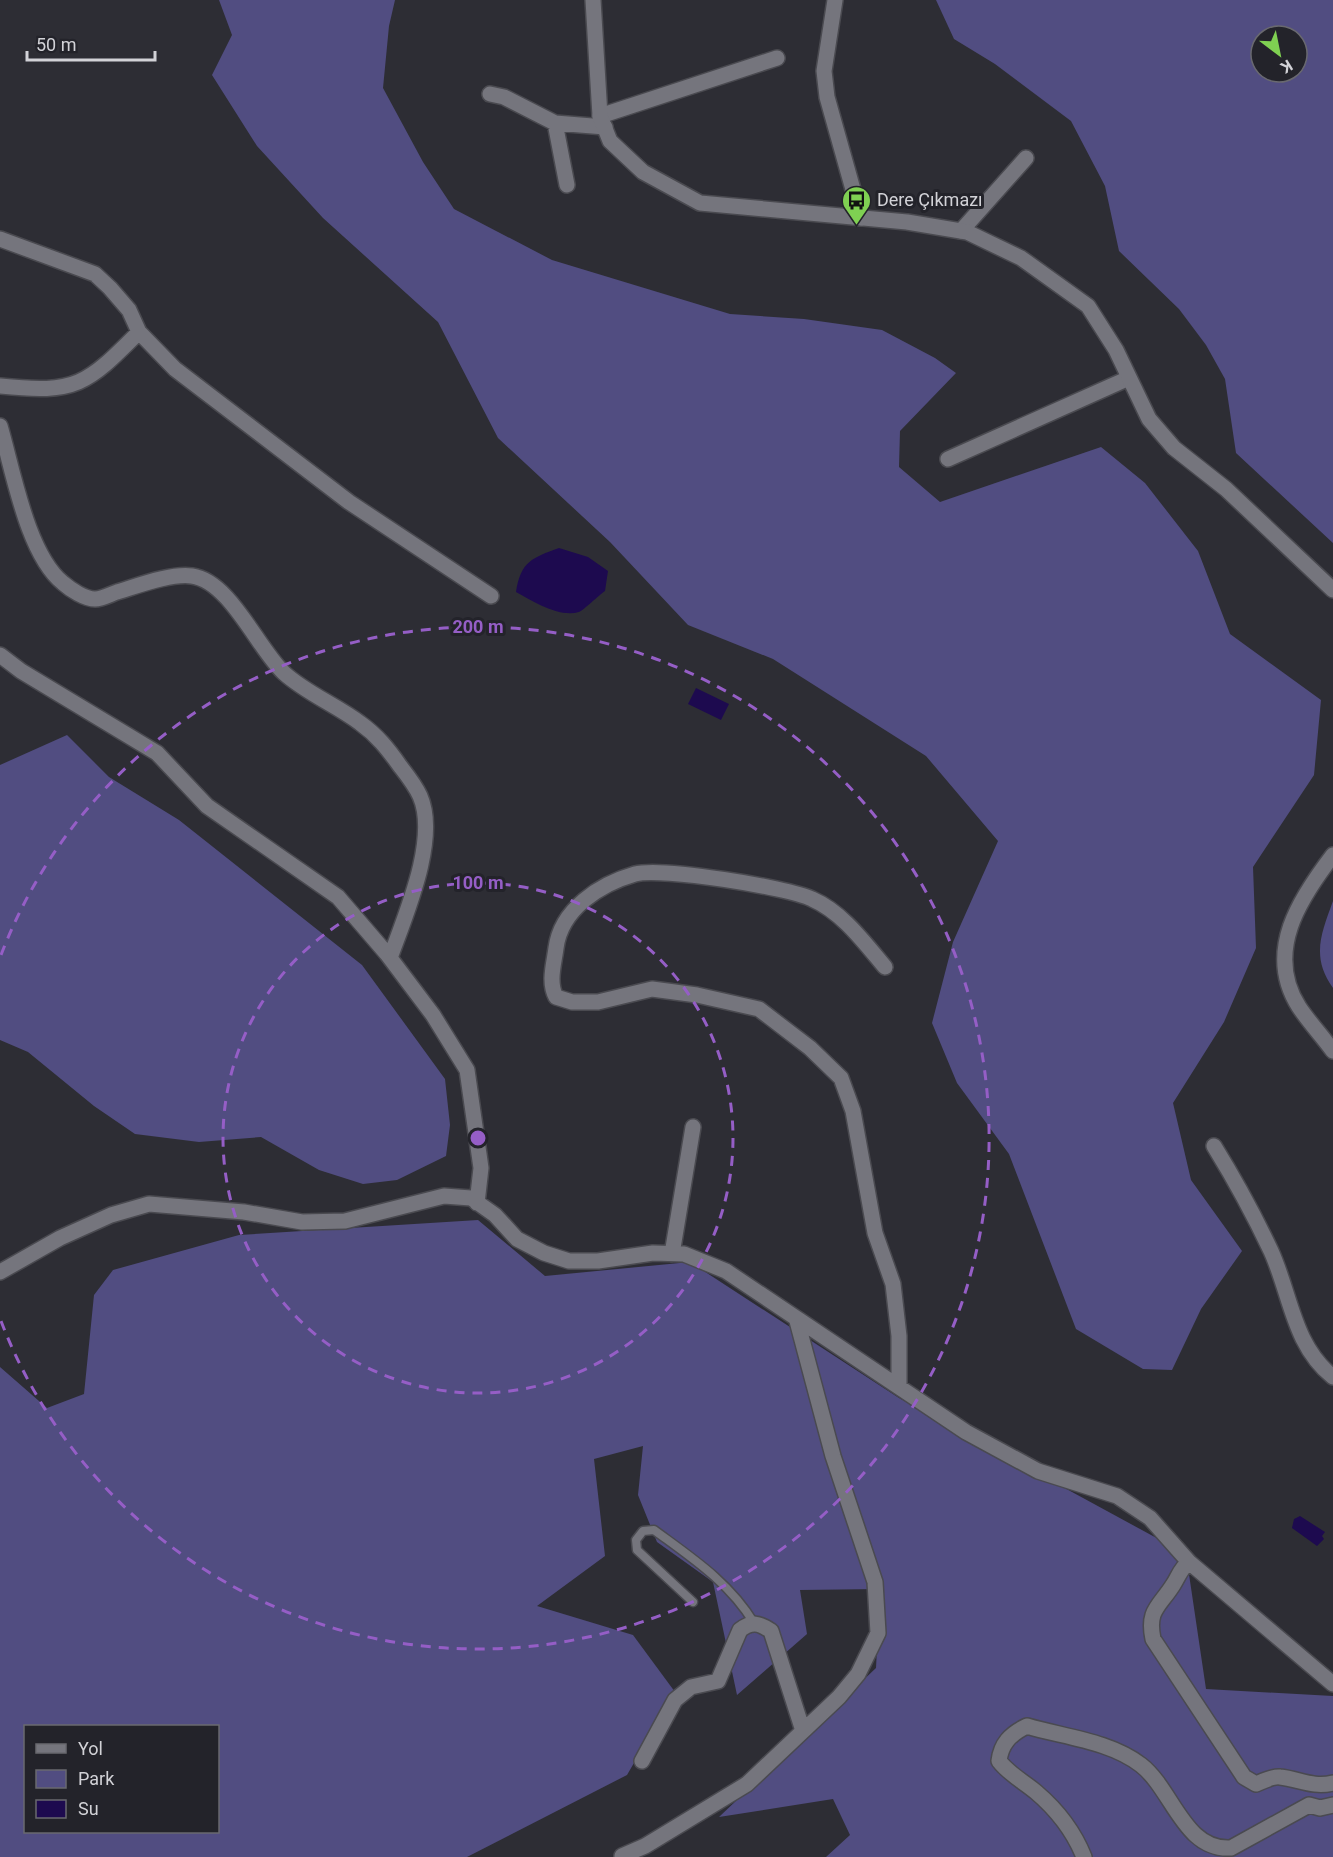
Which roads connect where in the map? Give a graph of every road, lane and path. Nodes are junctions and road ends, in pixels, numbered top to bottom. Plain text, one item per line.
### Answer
1 (593, 0) edge
2 (835, 0) edge
3 (777, 58) dead end
4 (490, 94) dead end
5 (602, 122) junction
6 (555, 123) junction
7 (1026, 158) dead end
8 (567, 185) dead end
9 (861, 218) junction
10 (961, 231) junction
11 (0, 239) edge
12 (139, 332) junction
13 (1129, 378) junction
14 (0, 386) edge
15 (0, 426) edge
16 (948, 459) dead end
17 (1333, 590) edge
18 (492, 596) dead end
19 (0, 655) edge
20 (1333, 855) edge
21 (390, 958) junction
22 (885, 967) dead end
23 (1333, 1051) edge
24 (693, 1126) dead end
25 (1214, 1146) dead end
26 (477, 1203) junction
27 (672, 1254) junction
28 (0, 1272) edge
29 (797, 1321) junction
30 (1333, 1377) edge
31 (899, 1387) junction
32 (1189, 1562) junction
33 (693, 1602) dead end
34 (754, 1623) junction
35 (1333, 1683) edge
36 (803, 1731) junction
37 (642, 1761) dead end
38 (1333, 1783) edge
39 (1333, 1805) edge
40 (622, 1856) edge
41 (1084, 1857) edge

1 - 5 street
2 - 9 street
3 - 5 street
4 - 6 street
5 - 6 street
5 - 9 street
6 - 8 street
7 - 10 street
9 - 10 street
10 - 13 street
11 - 12 street
12 - 14 street
12 - 18 street
13 - 16 street
13 - 17 street
15 - 21 street
19 - 21 street
20 - 23 street
21 - 26 street
22 - 31 street
24 - 27 street
25 - 30 street
26 - 27 street
26 - 28 street
27 - 29 street
29 - 31 street
29 - 36 street
31 - 32 street
32 - 35 street
32 - 38 street
33 - 34 lane
34 - 36 street
34 - 37 street
36 - 40 street
39 - 41 street

